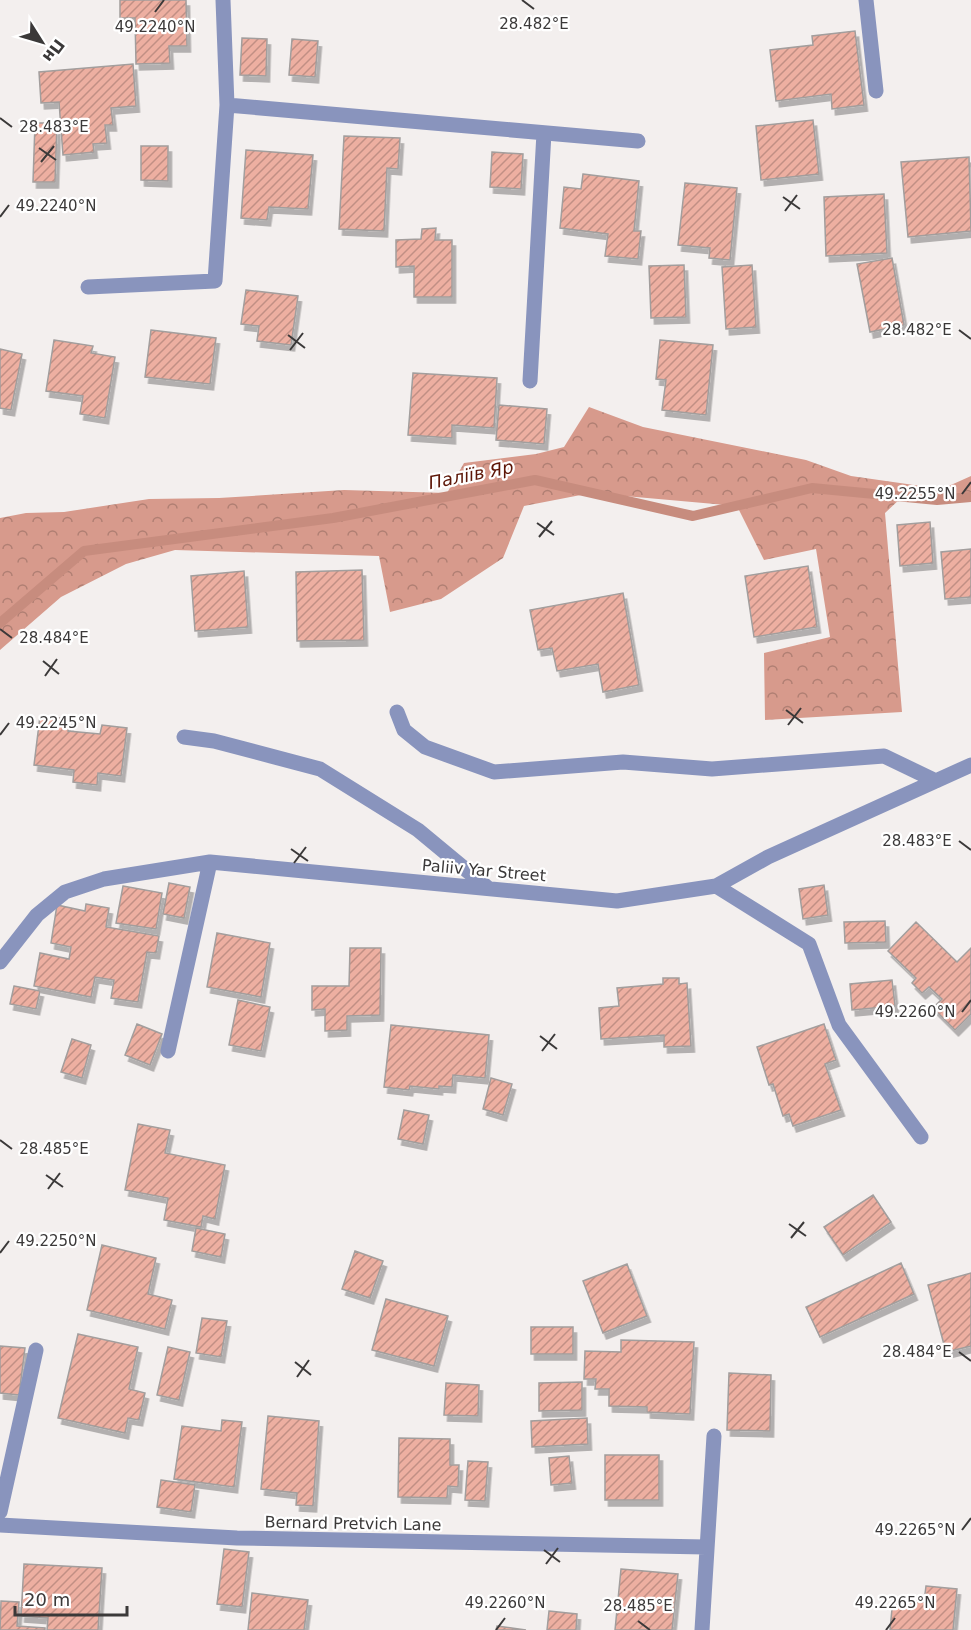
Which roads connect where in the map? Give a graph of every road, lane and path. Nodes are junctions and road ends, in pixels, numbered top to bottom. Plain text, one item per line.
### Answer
1 (223, 0) edge
2 (866, 0) edge
3 (876, 91) dead end
4 (227, 105) junction
5 (544, 133) junction
6 (638, 141) dead end
7 (88, 287) dead end
8 (530, 381) dead end
9 (397, 712) dead end
10 (184, 737) dead end
11 (971, 765) edge
12 (936, 781) junction
13 (210, 862) junction
14 (716, 886) junction
15 (488, 888) junction
16 (0, 962) edge
17 (168, 1051) dead end
18 (921, 1137) dead end
19 (36, 1350) dead end
20 (714, 1436) dead end
21 (0, 1512) edge
22 (0, 1525) edge
23 (706, 1547) junction
24 (702, 1630) edge

1 - 4 street
2 - 3 street
4 - 5 street
4 - 7 street
5 - 6 street
5 - 8 street
9 - 12 street
10 - 15 street
11 - 12 street, Paliiv Yar Street
12 - 14 street, Paliiv Yar Street
13 - 15 street, Paliiv Yar Street
13 - 16 street, Paliiv Yar Street
13 - 17 street
14 - 15 street, Paliiv Yar Street
14 - 18 street
19 - 21 street
20 - 23 street
22 - 23 street, Bernard Pretvich Lane
23 - 24 street

